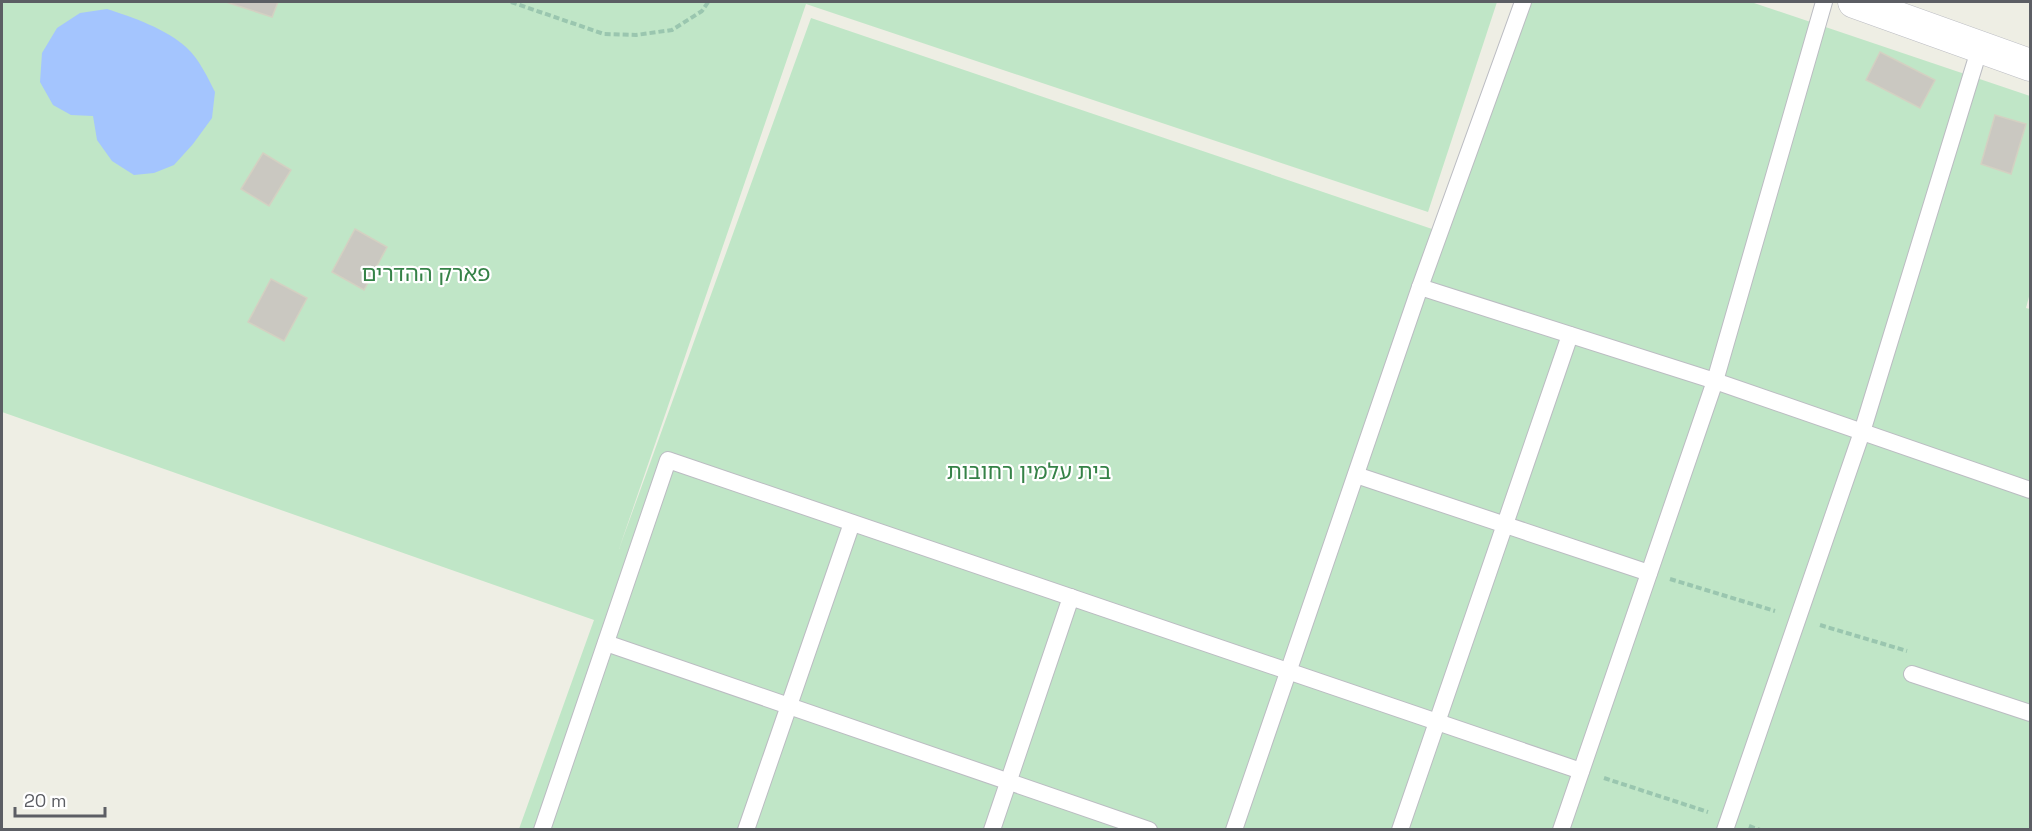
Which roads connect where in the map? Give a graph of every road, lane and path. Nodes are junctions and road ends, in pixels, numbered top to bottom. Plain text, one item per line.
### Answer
1 (511, 2) edge
2 (708, 2) edge
3 (1523, 2) edge
4 (1824, 2) edge
5 (1854, 2) edge
6 (1980, 47) junction
7 (2031, 65) edge
8 (1420, 287) junction
9 (1570, 335) junction
10 (1715, 381) junction
11 (1862, 432) junction
12 (1356, 475) junction
13 (2031, 490) edge
14 (852, 523) junction
15 (1505, 525) junction
16 (1649, 573) junction
17 (1071, 597) junction
18 (606, 643) junction
19 (1289, 671) junction
20 (1912, 674) dead end
21 (789, 706) junction
22 (2031, 712) edge
23 (1437, 722) junction
24 (1581, 771) junction
25 (1009, 781) junction
26 (1727, 824) edge
27 (542, 830) edge
28 (746, 830) edge
29 (992, 830) edge
30 (1149, 830) edge
31 (1234, 830) edge
32 (1400, 830) edge
33 (1561, 830) edge
34 (1760, 830) edge

1 - 2 path
3 - 8 lane
4 - 10 lane
5 - 6 street
6 - 7 street
6 - 11 lane
8 - 9 lane
8 - 12 lane
9 - 10 lane
9 - 15 lane
10 - 11 lane
10 - 16 lane
11 - 13 lane
11 - 26 lane
12 - 15 lane
12 - 19 lane
14 - 17 lane
14 - 18 lane
14 - 21 lane
15 - 16 lane
15 - 23 lane
16 - 24 lane
17 - 19 lane
17 - 25 lane
18 - 21 lane
18 - 27 lane
19 - 23 lane
19 - 31 lane
20 - 22 lane
21 - 25 lane
21 - 28 lane
23 - 24 lane
23 - 32 lane
24 - 26 path
24 - 33 lane
25 - 29 lane
25 - 30 lane
26 - 34 path

